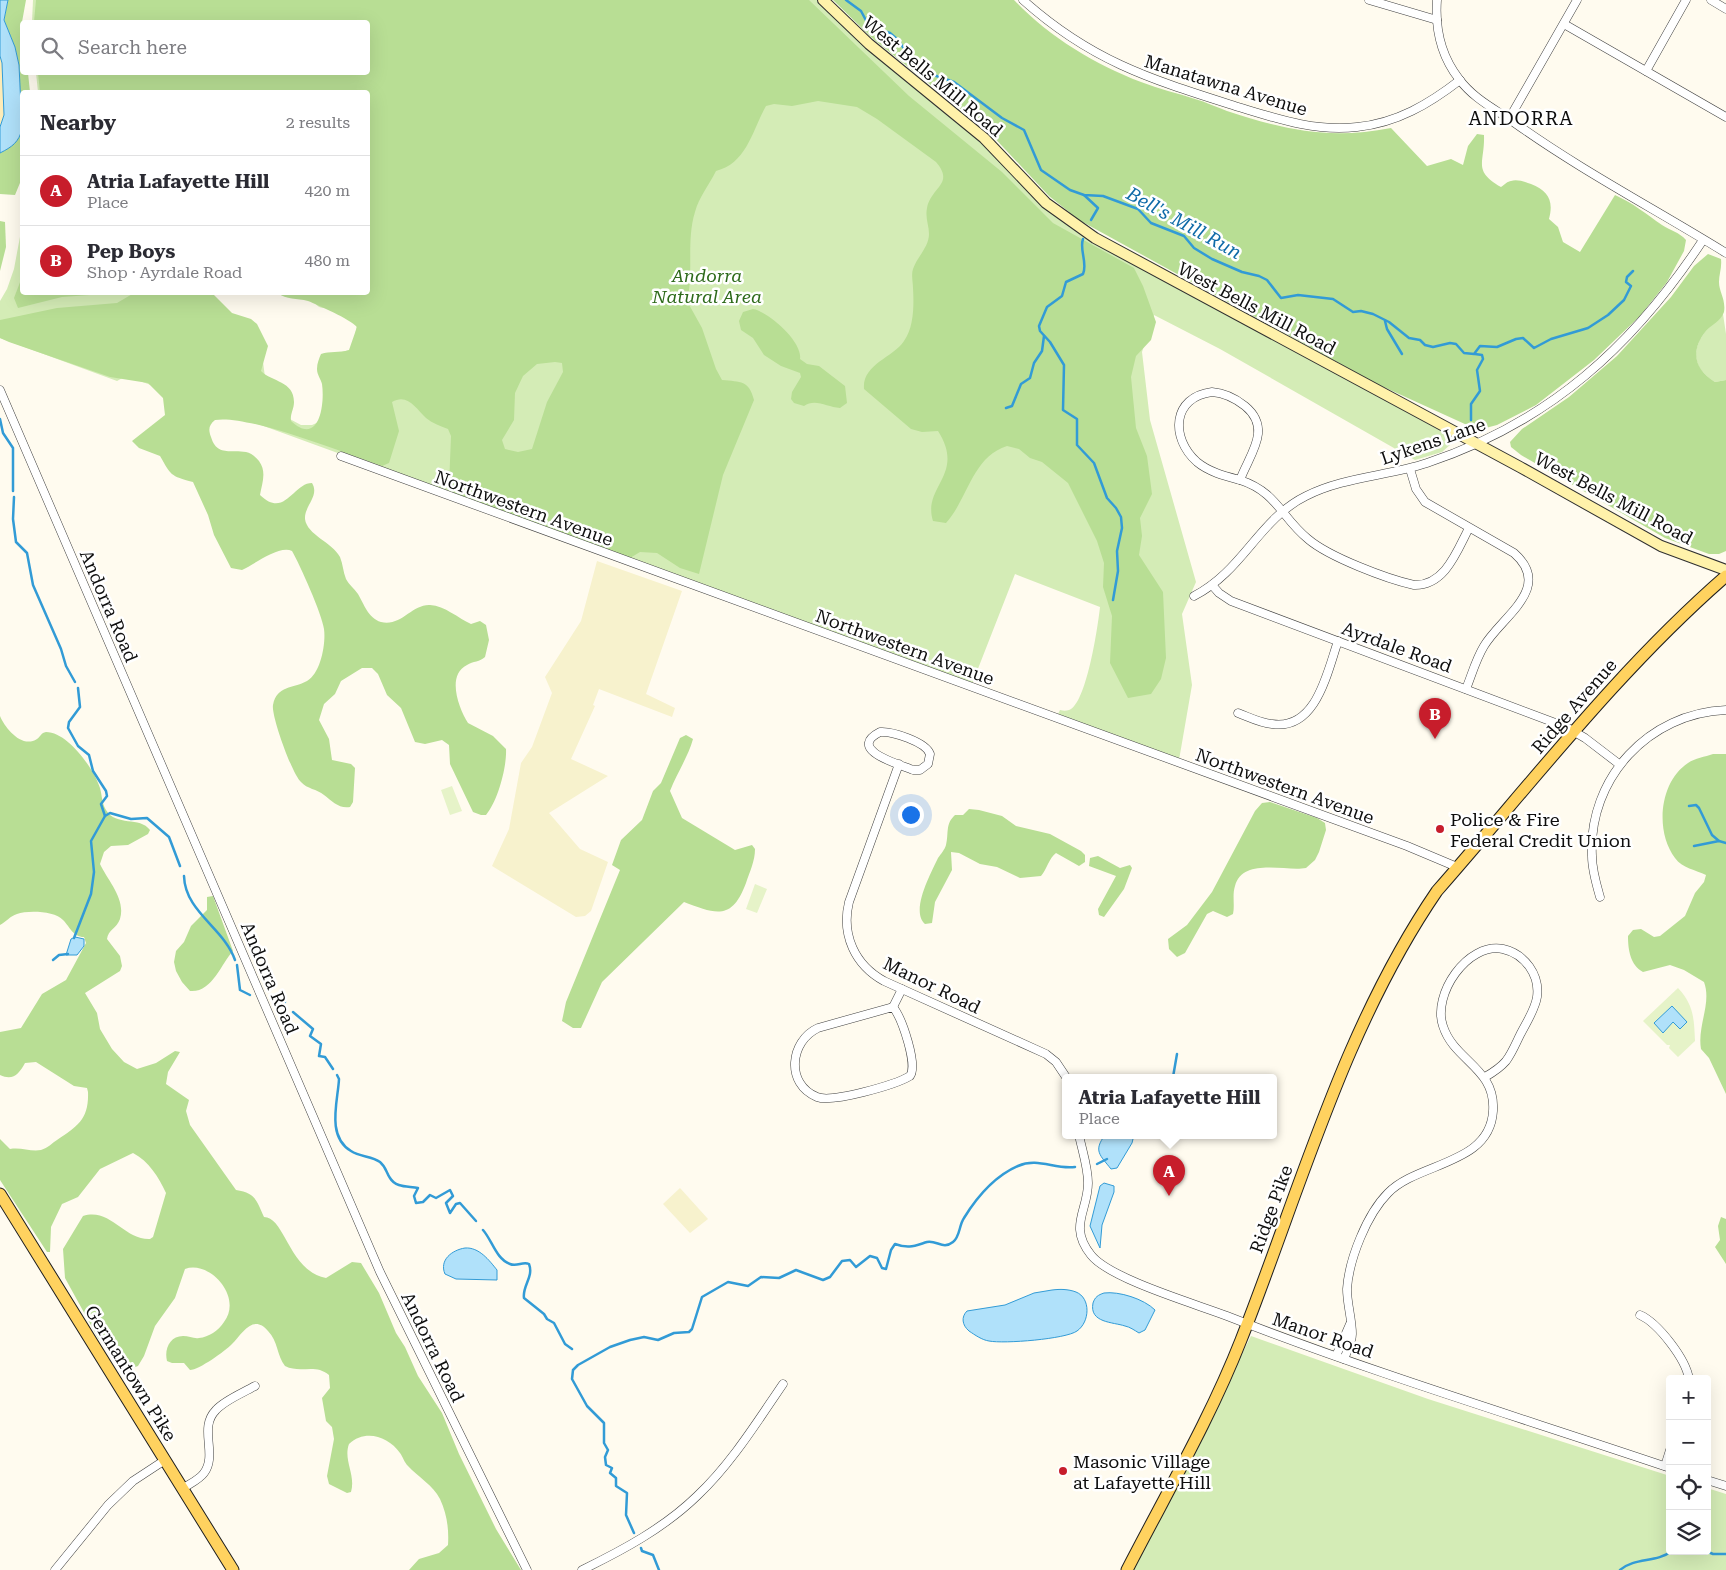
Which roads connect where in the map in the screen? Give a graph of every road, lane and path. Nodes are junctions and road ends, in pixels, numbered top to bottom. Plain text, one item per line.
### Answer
1 (823, 0) edge
2 (1023, 0) edge
3 (1369, 0) edge
4 (1437, 0) edge
5 (1577, 0) edge
6 (1686, 0) edge
7 (1711, 0) edge
8 (1726, 9) edge
9 (1437, 20) junction
10 (1564, 24) junction
11 (1646, 71) junction
12 (1460, 80) junction
13 (1726, 117) edge
14 (1510, 119) junction
15 (1704, 240) junction
16 (1726, 253) edge
17 (0, 390) edge
18 (1478, 444) junction
19 (341, 456) dead end
20 (1410, 468) junction
21 (1240, 480) junction
22 (1282, 512) junction
23 (1470, 528) junction
24 (1726, 570) edge
25 (1726, 576) edge
26 (1212, 585) junction
27 (1194, 596) dead end
28 (1338, 641) junction
29 (1466, 689) junction
30 (1726, 710) edge
31 (1238, 713) dead end
32 (1574, 731) junction
33 (899, 764) junction
34 (1620, 764) junction
35 (1457, 867) junction
36 (1600, 897) dead end
37 (902, 989) junction
38 (893, 1007) junction
39 (1064, 1074) edge
40 (1485, 1077) junction
41 (1080, 1139) edge
42 (0, 1194) edge
43 (1640, 1315) dead end
44 (1247, 1324) junction
45 (1350, 1324) junction
46 (1336, 1356) junction
47 (1344, 1359) junction
48 (1688, 1375) edge
49 (782, 1384) dead end
50 (255, 1386) dead end
51 (165, 1460) junction
52 (1666, 1467) edge
53 (1711, 1481) edge
54 (1726, 1486) edge
55 (182, 1489) junction
56 (55, 1570) edge
57 (233, 1570) edge
58 (527, 1570) edge
59 (582, 1570) edge
60 (1128, 1570) edge

1 - 18 street, West Bells Mill Road
2 - 12 street, Manatawna Avenue
3 - 9 street
4 - 9 street
5 - 10 street
6 - 11 street
7 - 8 street
9 - 12 street
10 - 11 street
10 - 14 street
11 - 13 street
12 - 14 street
14 - 15 street
15 - 16 street
15 - 18 street, Lykens Lane
17 - 58 street, Andorra Road
18 - 20 street, Lykens Lane
18 - 24 street, West Bells Mill Road
19 - 35 street, Northwestern Avenue
20 - 22 street, Lykens Lane
20 - 23 street
21 - 21 street
21 - 22 street
22 - 23 street
22 - 26 street, Lykens Lane
23 - 29 street
25 - 32 main road, Ridge Avenue
26 - 27 street, Lykens Lane
26 - 28 street, Ayrdale Road
28 - 29 street, Ayrdale Road
28 - 31 street
29 - 32 street, Ayrdale Road
30 - 34 street
32 - 34 street, Ayrdale Road
32 - 35 main road, Ridge Avenue
33 - 33 street
33 - 37 street, Manor Road
34 - 36 street
35 - 44 main road, Ridge Pike
37 - 38 street
37 - 39 street, Manor Road
38 - 38 street
40 - 40 street
40 - 45 street
41 - 44 street, Manor Road
42 - 51 main road, Germantown Pike
43 - 48 street
44 - 46 street, Manor Road
44 - 60 main road, Ridge Pike
45 - 46 street
45 - 47 street
46 - 47 street, Manor Road
47 - 52 street, Manor Road
49 - 59 street
50 - 55 street
51 - 55 main road, Germantown Pike
51 - 56 street
53 - 54 street
55 - 57 main road, Germantown Pike

